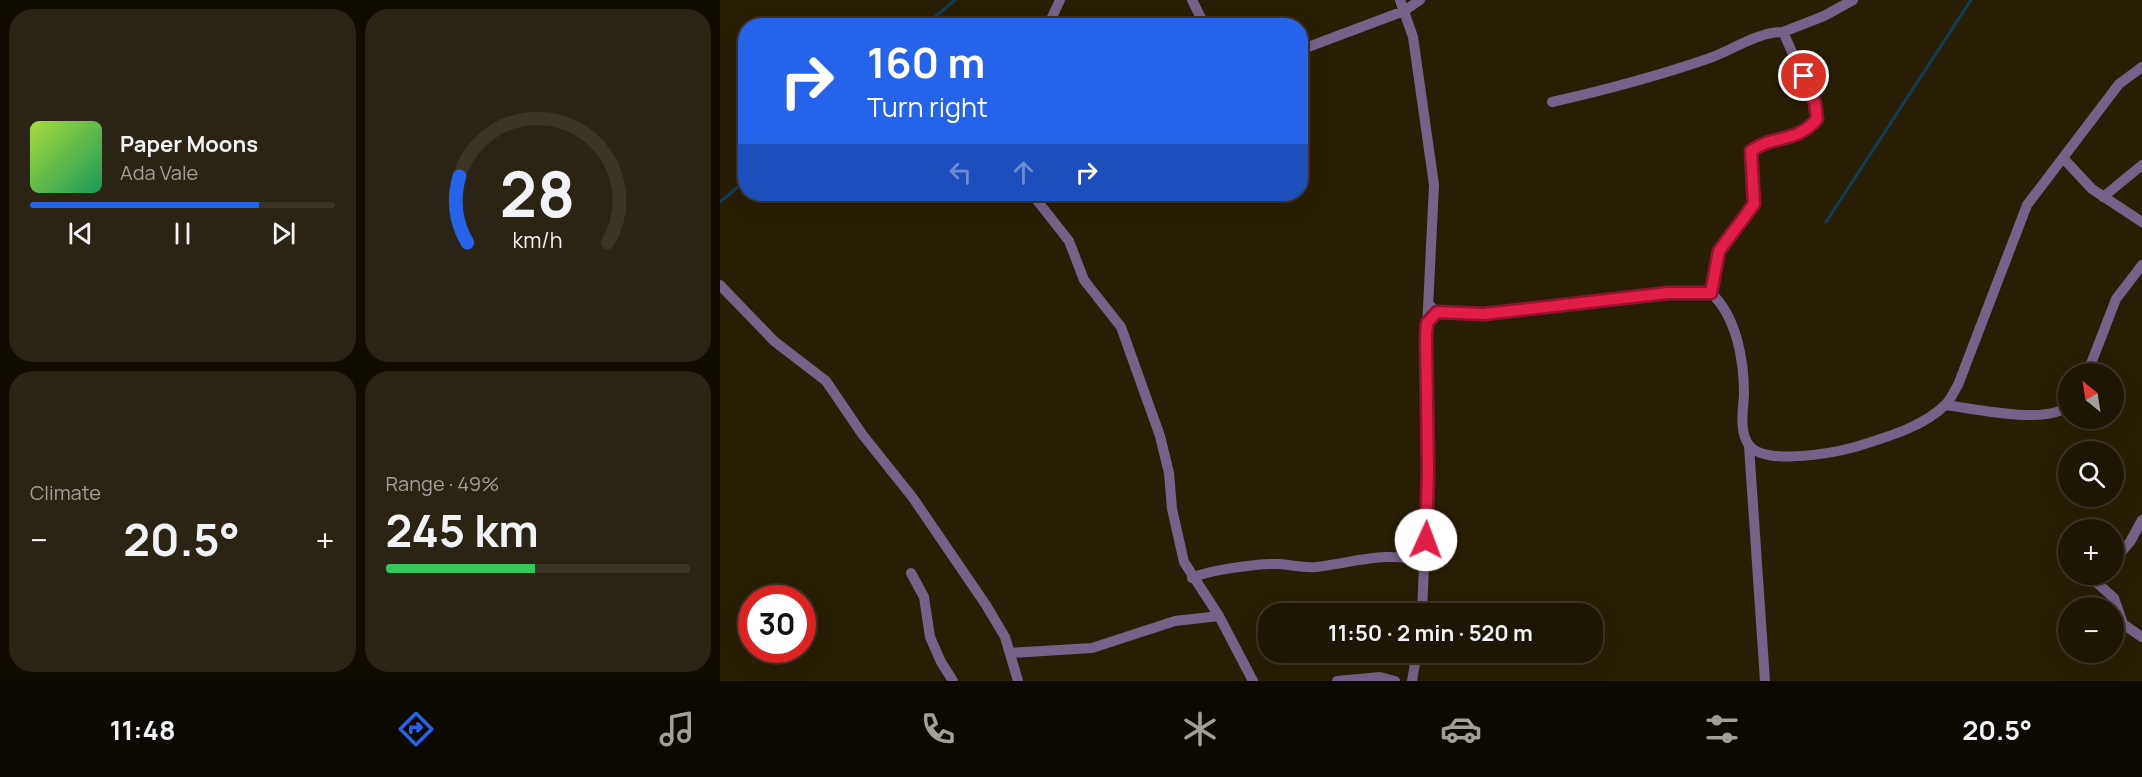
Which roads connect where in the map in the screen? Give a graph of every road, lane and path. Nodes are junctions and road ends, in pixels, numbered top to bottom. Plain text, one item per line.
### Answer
1 (1060, 0) edge
2 (1192, 0) edge
3 (1400, 0) edge
4 (1420, 0) edge
5 (1853, 0) edge
6 (1404, 11) junction
7 (1052, 18) edge
8 (1201, 18) edge
9 (1783, 32) junction
10 (1308, 47) edge
11 (2142, 67) edge
12 (1552, 102) dead end
13 (2063, 158) junction
14 (2142, 165) edge
15 (2103, 197) junction
16 (1038, 201) edge
17 (2142, 222) edge
18 (2142, 265) edge
19 (720, 285) edge
20 (1711, 293) junction
21 (1428, 304) junction
22 (1437, 312) junction
23 (1427, 323) junction
24 (2091, 363) edge
25 (1945, 405) junction
26 (2058, 413) edge
27 (1749, 446) junction
28 (2142, 520) edge
29 (2124, 549) edge
30 (1426, 563) junction
31 (911, 573) dead end
32 (1192, 578) junction
33 (2106, 585) edge
34 (1423, 603) edge
35 (1219, 616) junction
36 (2142, 637) edge
37 (1010, 653) junction
38 (1415, 663) edge
39 (953, 681) edge
40 (1018, 681) edge
41 (1253, 681) edge
42 (1337, 681) edge
43 (1395, 681) edge
44 (1412, 681) edge
45 (1765, 681) edge

1 - 7 street
2 - 8 street
3 - 6 street
4 - 6 street
5 - 9 street
6 - 10 street
6 - 21 street
9 - 12 street
9 - 20 street
11 - 13 street
13 - 15 street
13 - 25 street
14 - 15 street
15 - 17 street
16 - 32 street
18 - 24 street
19 - 37 street
20 - 22 street
20 - 27 street
21 - 22 street
21 - 23 street
22 - 23 street
23 - 30 street
25 - 26 street
25 - 27 street
27 - 45 street
28 - 29 street
30 - 32 street
30 - 34 street
31 - 39 street
32 - 35 street
33 - 36 street
35 - 37 street
35 - 41 street
37 - 40 street
38 - 44 street
42 - 43 street

